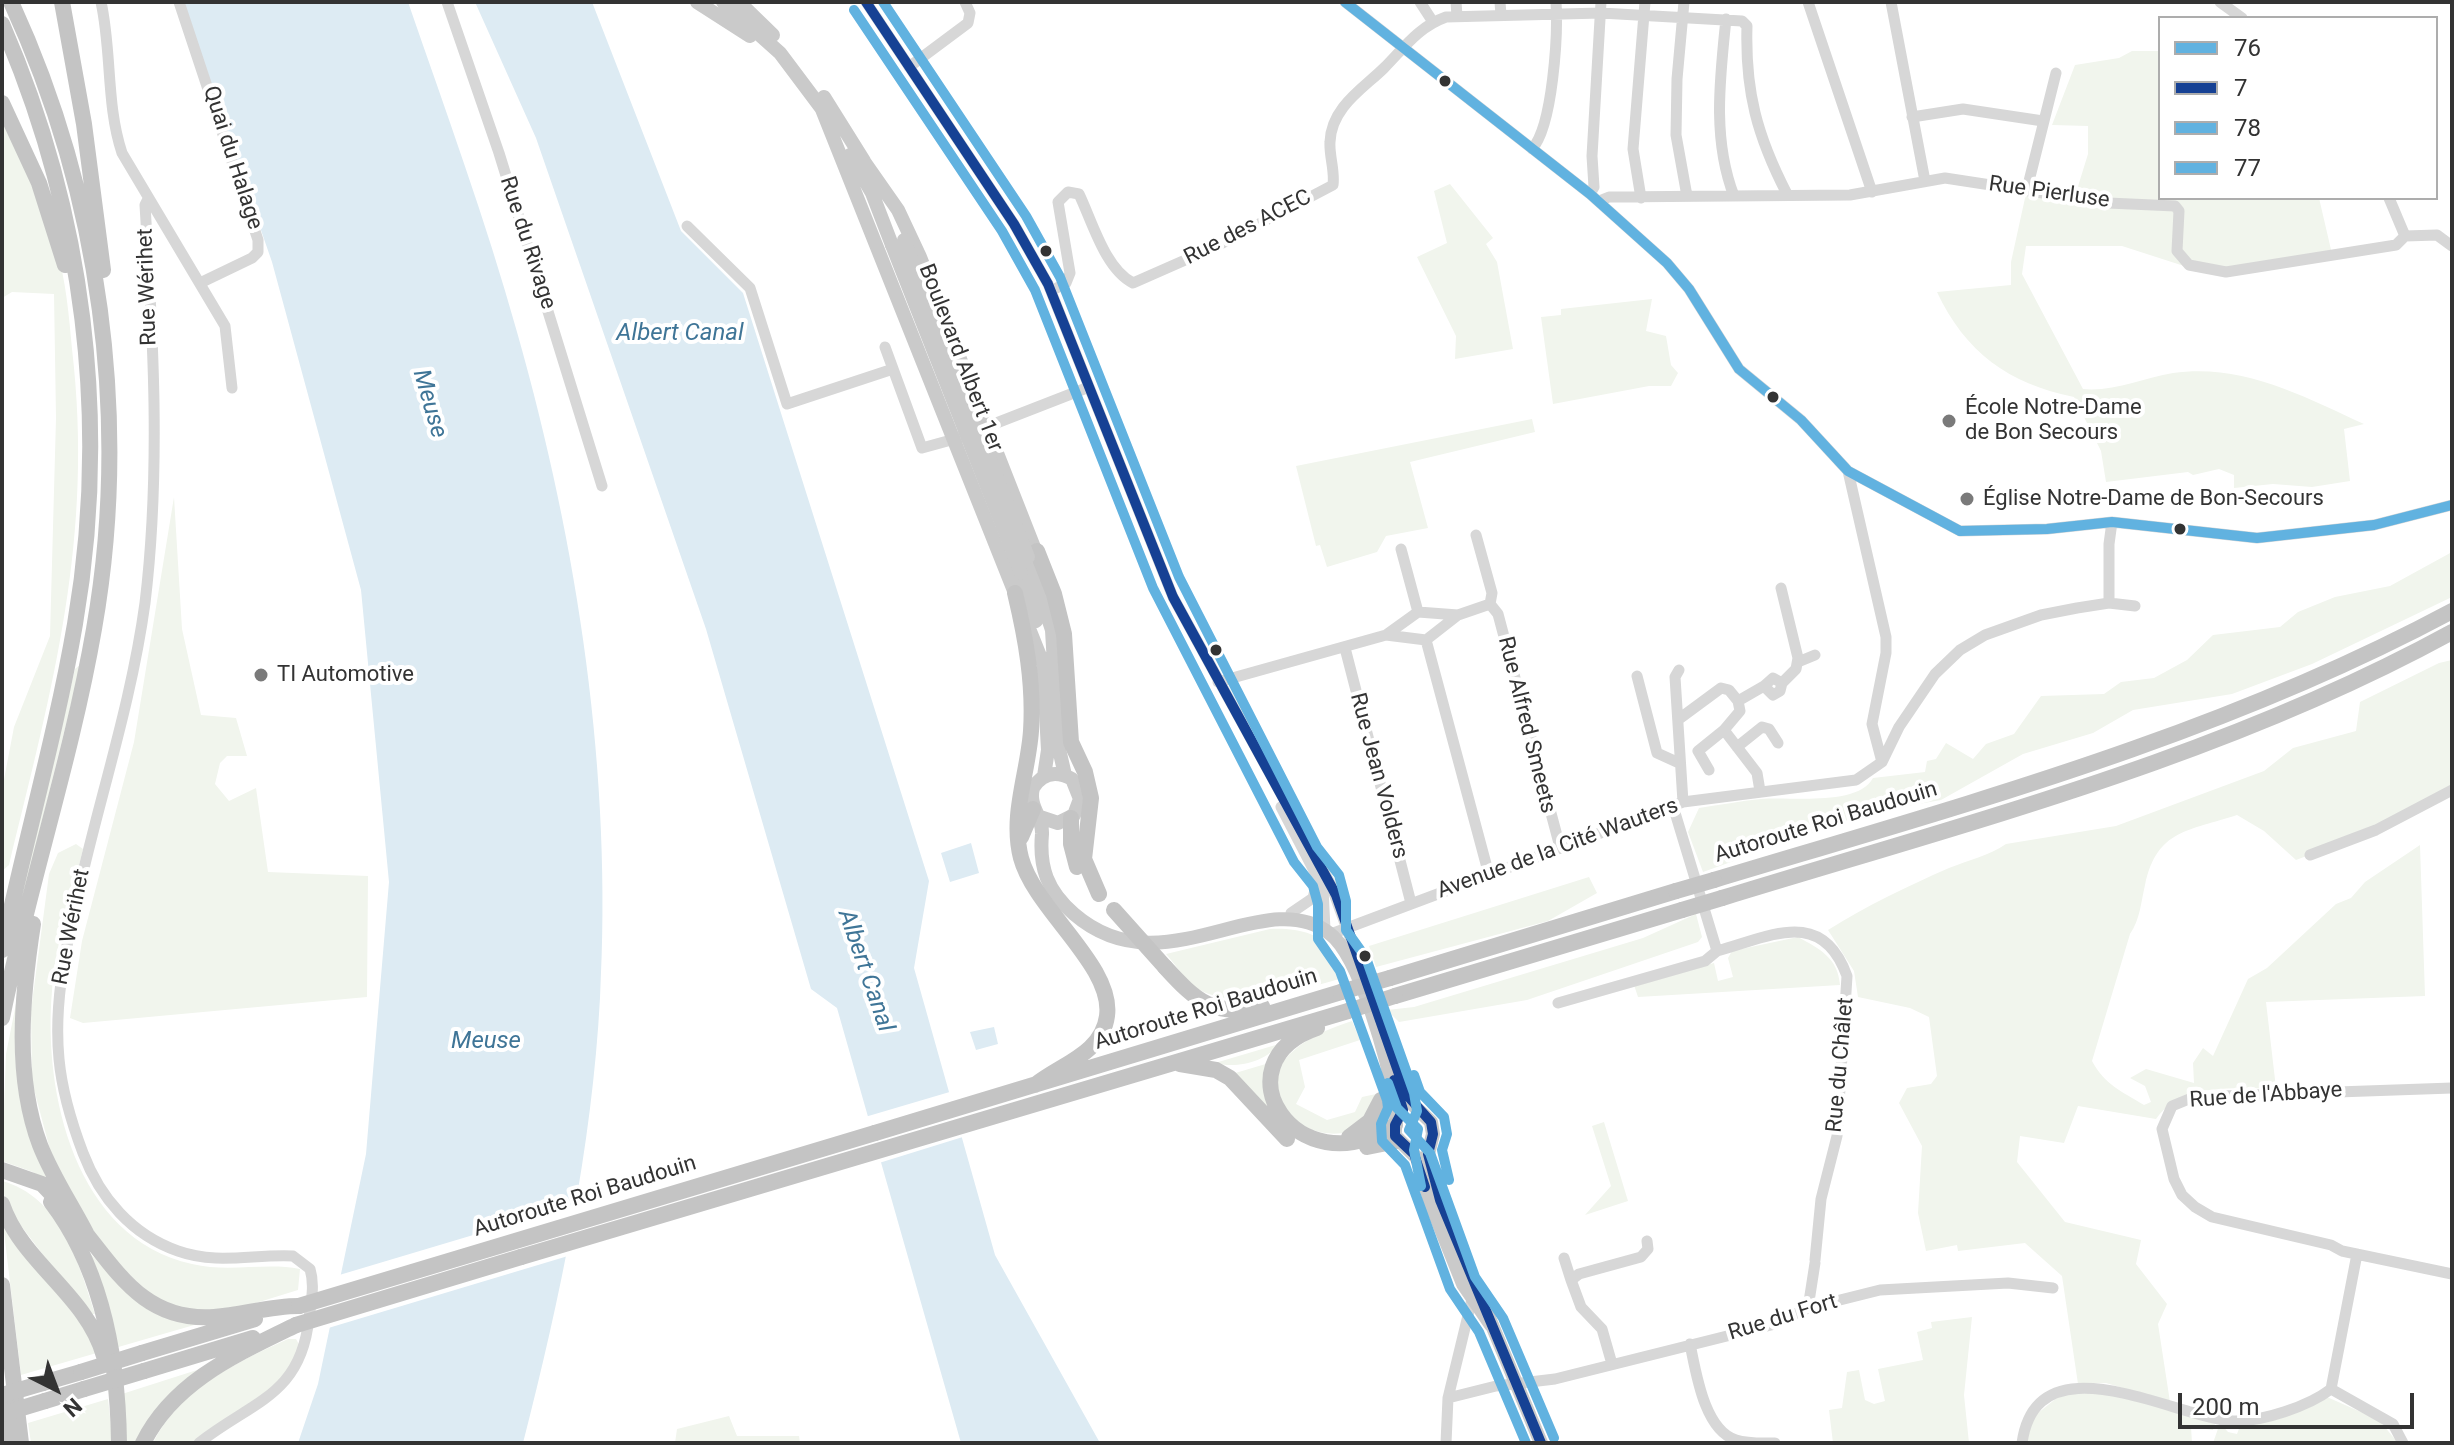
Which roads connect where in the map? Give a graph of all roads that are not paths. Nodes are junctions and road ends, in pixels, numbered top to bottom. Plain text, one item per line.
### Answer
1 (11, 2) edge
2 (62, 2) edge
3 (101, 2) edge
4 (179, 2) edge
5 (447, 2) edge
6 (697, 2) edge
7 (723, 2) edge
8 (739, 2) edge
9 (866, 2) edge
10 (965, 2) edge
11 (1345, 2) edge
12 (1420, 2) edge
13 (1456, 2) edge
14 (1500, 2) edge
15 (1645, 2) edge
16 (1684, 2) edge
17 (1808, 2) edge
18 (1891, 2) edge
19 (2220, 2) edge
20 (1601, 7) edge
21 (1556, 8) edge
22 (1501, 15) junction
23 (1645, 15) junction
24 (1457, 16) junction
25 (2239, 16) edge
26 (1685, 17) junction
27 (1726, 19) junction
28 (1433, 22) junction
29 (2, 24) edge
30 (1400, 47) junction
31 (1723, 49) junction
32 (1745, 49) junction
33 (909, 67) junction
34 (2056, 73) dead end
35 (799, 77) junction
36 (2, 103) edge
37 (821, 107) junction
38 (1912, 117) junction
39 (2043, 121) junction
40 (1532, 149) junction
41 (863, 160) junction
42 (1925, 181) junction
43 (2027, 189) junction
44 (1872, 192) junction
45 (1787, 194) junction
46 (1687, 196) junction
47 (1734, 196) junction
48 (1595, 197) junction
49 (1638, 198) junction
50 (148, 199) junction
51 (2390, 200) edge
52 (1611, 211) junction
53 (687, 226) dead end
54 (2405, 236) junction
55 (898, 242) junction
56 (2452, 246) edge
57 (200, 283) junction
58 (1051, 291) junction
59 (84, 328) junction
60 (104, 347) junction
61 (885, 347) dead end
62 (893, 369) junction
63 (1089, 387) junction
64 (232, 388) dead end
65 (988, 427) junction
66 (954, 440) junction
67 (1848, 471) junction
68 (1864, 480) junction
69 (602, 486) dead end
70 (1855, 492) junction
71 (2452, 505) edge
72 (2112, 522) junction
73 (1476, 535) dead end
74 (1401, 549) dead end
75 (1032, 554) junction
76 (1781, 588) dead end
77 (1015, 593) junction
78 (2109, 603) junction
79 (1490, 604) junction
80 (2135, 606) dead end
81 (2452, 611) edge
82 (1418, 612) junction
83 (1458, 615) junction
84 (2452, 632) edge
85 (1386, 635) junction
86 (1426, 640) junction
87 (1345, 648) junction
88 (1815, 655) dead end
89 (1798, 662) junction
90 (1044, 666) junction
91 (1679, 670) dead end
92 (1637, 676) dead end
93 (1218, 682) junction
94 (1738, 701) junction
95 (1679, 719) junction
96 (1724, 730) junction
97 (1778, 743) dead end
98 (1737, 747) junction
99 (1882, 762) junction
100 (1679, 763) junction
101 (1709, 770) dead end
102 (1065, 775) junction
103 (1044, 776) junction
104 (2452, 790) edge
105 (1760, 791) junction
106 (1678, 804) junction
107 (1037, 813) junction
108 (1064, 820) junction
109 (1019, 843) junction
110 (1560, 847) junction
111 (2310, 855) dead end
112 (37, 868) junction
113 (1489, 875) junction
114 (1318, 878) junction
115 (16, 882) junction
116 (1099, 894) junction
117 (1411, 903) junction
118 (1291, 913) junction
119 (2, 919) edge
120 (1333, 928) junction
121 (1219, 934) junction
122 (2, 950) edge
123 (1717, 951) junction
124 (1558, 1003) dead end
125 (1298, 1005) junction
126 (1348, 1011) junction
127 (2, 1018) edge
128 (1380, 1059) junction
129 (1175, 1062) junction
130 (1035, 1085) junction
131 (2452, 1088) edge
132 (1381, 1100) joint
133 (1419, 1112) junction
134 (1400, 1134) junction
135 (1333, 1142) junction
136 (1428, 1144) junction
137 (16, 1175) edge
138 (2, 1204) edge
139 (86, 1233) junction
140 (1647, 1241) dead end
141 (2357, 1254) junction
142 (1564, 1258) dead end
143 (2452, 1274) edge
144 (1571, 1280) junction
145 (2, 1285) edge
146 (2053, 1288) dead end
147 (1472, 1299) junction
148 (299, 1306) junction
149 (1808, 1308) junction
150 (296, 1325) junction
151 (1491, 1325) junction
152 (1690, 1344) junction
153 (1612, 1364) junction
154 (1516, 1384) junction
155 (2331, 1389) junction
156 (2, 1397) edge
157 (1448, 1398) junction
158 (2, 1414) edge
159 (119, 1436) edge
160 (7, 1443) edge
161 (21, 1443) edge
162 (143, 1443) edge
163 (199, 1443) edge
164 (1446, 1443) edge
165 (1541, 1443) edge
166 (1775, 1443) edge
167 (2022, 1443) edge
168 (2403, 1443) edge

1 - 60 highway
2 - 60 highway
3 - 50 street, Rue Wérihet
4 - 57 street, Quai du Halage
5 - 69 street, Rue du Rivage
6 - 35 main road
7 - 35 main road, Boulevard Albert 1er
8 - 41 main road, Boulevard Albert 1er
9 - 33 street
10 - 33 street
11 - 30 street
12 - 28 street
13 - 24 street
14 - 22 street
15 - 23 street
16 - 26 street
17 - 44 street
18 - 38 street
19 - 25 street
20 - 21 street
20 - 23 street
20 - 48 street
21 - 22 street
21 - 40 street
22 - 24 street
23 - 26 street
23 - 49 street
24 - 28 street
26 - 27 street
26 - 46 street
27 - 31 street
27 - 32 street
28 - 30 street
29 - 59 highway
30 - 40 street
30 - 58 street, Rue des ACEC
31 - 32 street
31 - 47 street
32 - 45 street
33 - 58 street
34 - 39 street
35 - 37 main road, Boulevard Albert 1er
36 - 59 highway
37 - 55 main road, Boulevard Albert 1er
37 - 66 main road
38 - 39 street
38 - 42 street
39 - 43 street
40 - 48 street
41 - 55 main road, Boulevard Albert 1er
41 - 65 main road
42 - 43 street, Rue Pierluse
42 - 44 street, Rue Pierluse
43 - 54 street, Rue Pierluse
44 - 45 street, Rue Pierluse
45 - 47 street, Rue Pierluse
46 - 47 street, Rue Pierluse
46 - 49 street, Rue Pierluse
48 - 49 street, Rue Pierluse
48 - 52 street
49 - 52 street, Rue Pierluse
50 - 57 street, Rue Wérihet
50 - 163 street, Rue Wérihet
51 - 54 street
52 - 67 street
53 - 62 street
54 - 56 street
55 - 75 main road, Boulevard Albert 1er, bridge
55 - 90 main road, Boulevard Albert 1er, bridge
57 - 64 street, Rue Wérihet
58 - 63 street
59 - 115 highway
60 - 112 highway
61 - 62 street
62 - 66 street
63 - 65 street
63 - 93 street
65 - 66 street
65 - 75 main road
66 - 77 main road
67 - 68 street
67 - 70 street
68 - 70 street
68 - 72 street
70 - 99 street
71 - 72 street
72 - 78 street
73 - 79 street, Rue Alfred Smeets
74 - 82 street
75 - 102 main road, Boulevard Albert 1er
75 - 116 highway
76 - 89 street
77 - 90 main road
77 - 109 highway
78 - 80 street
78 - 99 street
79 - 83 street
79 - 110 street, Rue Alfred Smeets
81 - 125 highway, Autoroute Roi Baudouin, bridge
82 - 83 street
82 - 85 street
83 - 86 street
84 - 126 highway, Autoroute Roi Baudouin, bridge
85 - 86 street
85 - 87 street
86 - 113 street
87 - 93 street
87 - 117 street, Rue Jean Volders
88 - 89 street
89 - 94 street
90 - 103 main road, Boulevard Albert 1er
91 - 95 street
92 - 100 street
93 - 114 street
93 - 120 street
94 - 95 street
94 - 96 street
95 - 100 street
96 - 98 street
96 - 101 street
97 - 98 street
98 - 105 street
99 - 105 street, Avenue de la Cité Wauters
100 - 106 street
102 - 103 main road
102 - 108 main road, Boulevard Albert 1er
103 - 107 main road, Boulevard Albert 1er
104 - 111 street
105 - 106 street, Avenue de la Cité Wauters
106 - 110 street, Avenue de la Cité Wauters
106 - 123 street
107 - 108 main road
107 - 109 highway
107 - 121 main road, Boulevard Albert 1er
108 - 116 highway
108 - 118 main road, Boulevard Albert 1er
109 - 130 highway
110 - 113 street, Avenue de la Cité Wauters
112 - 127 highway
112 - 139 highway
113 - 117 street, Avenue de la Cité Wauters
114 - 118 street
114 - 120 street
115 - 119 highway
115 - 122 highway
116 - 125 highway, bridge
117 - 120 street, Avenue de la Cité Wauters
118 - 120 main road, Boulevard Albert 1er
120 - 121 main road, Boulevard Albert 1er
120 - 128 main road
120 - 133 main road
121 - 128 main road
123 - 124 street, Rue du Châlet
123 - 149 street, Rue du Châlet
125 - 130 highway, Autoroute Roi Baudouin
126 - 129 highway, Autoroute Roi Baudouin
126 - 135 highway
128 - 132 main road
128 - 134 main road
129 - 134 highway
129 - 150 highway, Autoroute Roi Baudouin, bridge
130 - 148 highway, Autoroute Roi Baudouin, bridge
131 - 141 street, Rue de l'Abbaye
132 - 135 highway
133 - 134 main road
133 - 136 main road
134 - 135 highway
134 - 136 main road
134 - 147 main road
136 - 151 main road
137 - 139 highway
137 - 159 highway
138 - 159 highway
139 - 148 highway
140 - 144 street
141 - 143 street, Rue de l'Abbaye
141 - 155 street
142 - 144 street
144 - 153 street
145 - 161 highway
146 - 149 street, Rue du Fort
147 - 151 main road
147 - 157 street
148 - 156 highway, Autoroute Roi Baudouin, bridge
149 - 152 street, Rue du Fort
150 - 158 highway, Autoroute Roi Baudouin, bridge
150 - 162 highway
151 - 154 main road
152 - 153 street, Rue du Fort
152 - 166 street
153 - 154 street, Rue du Fort
154 - 157 street, Rue du Fort
154 - 165 main road
155 - 167 street
155 - 168 street
156 - 160 highway
157 - 164 street

